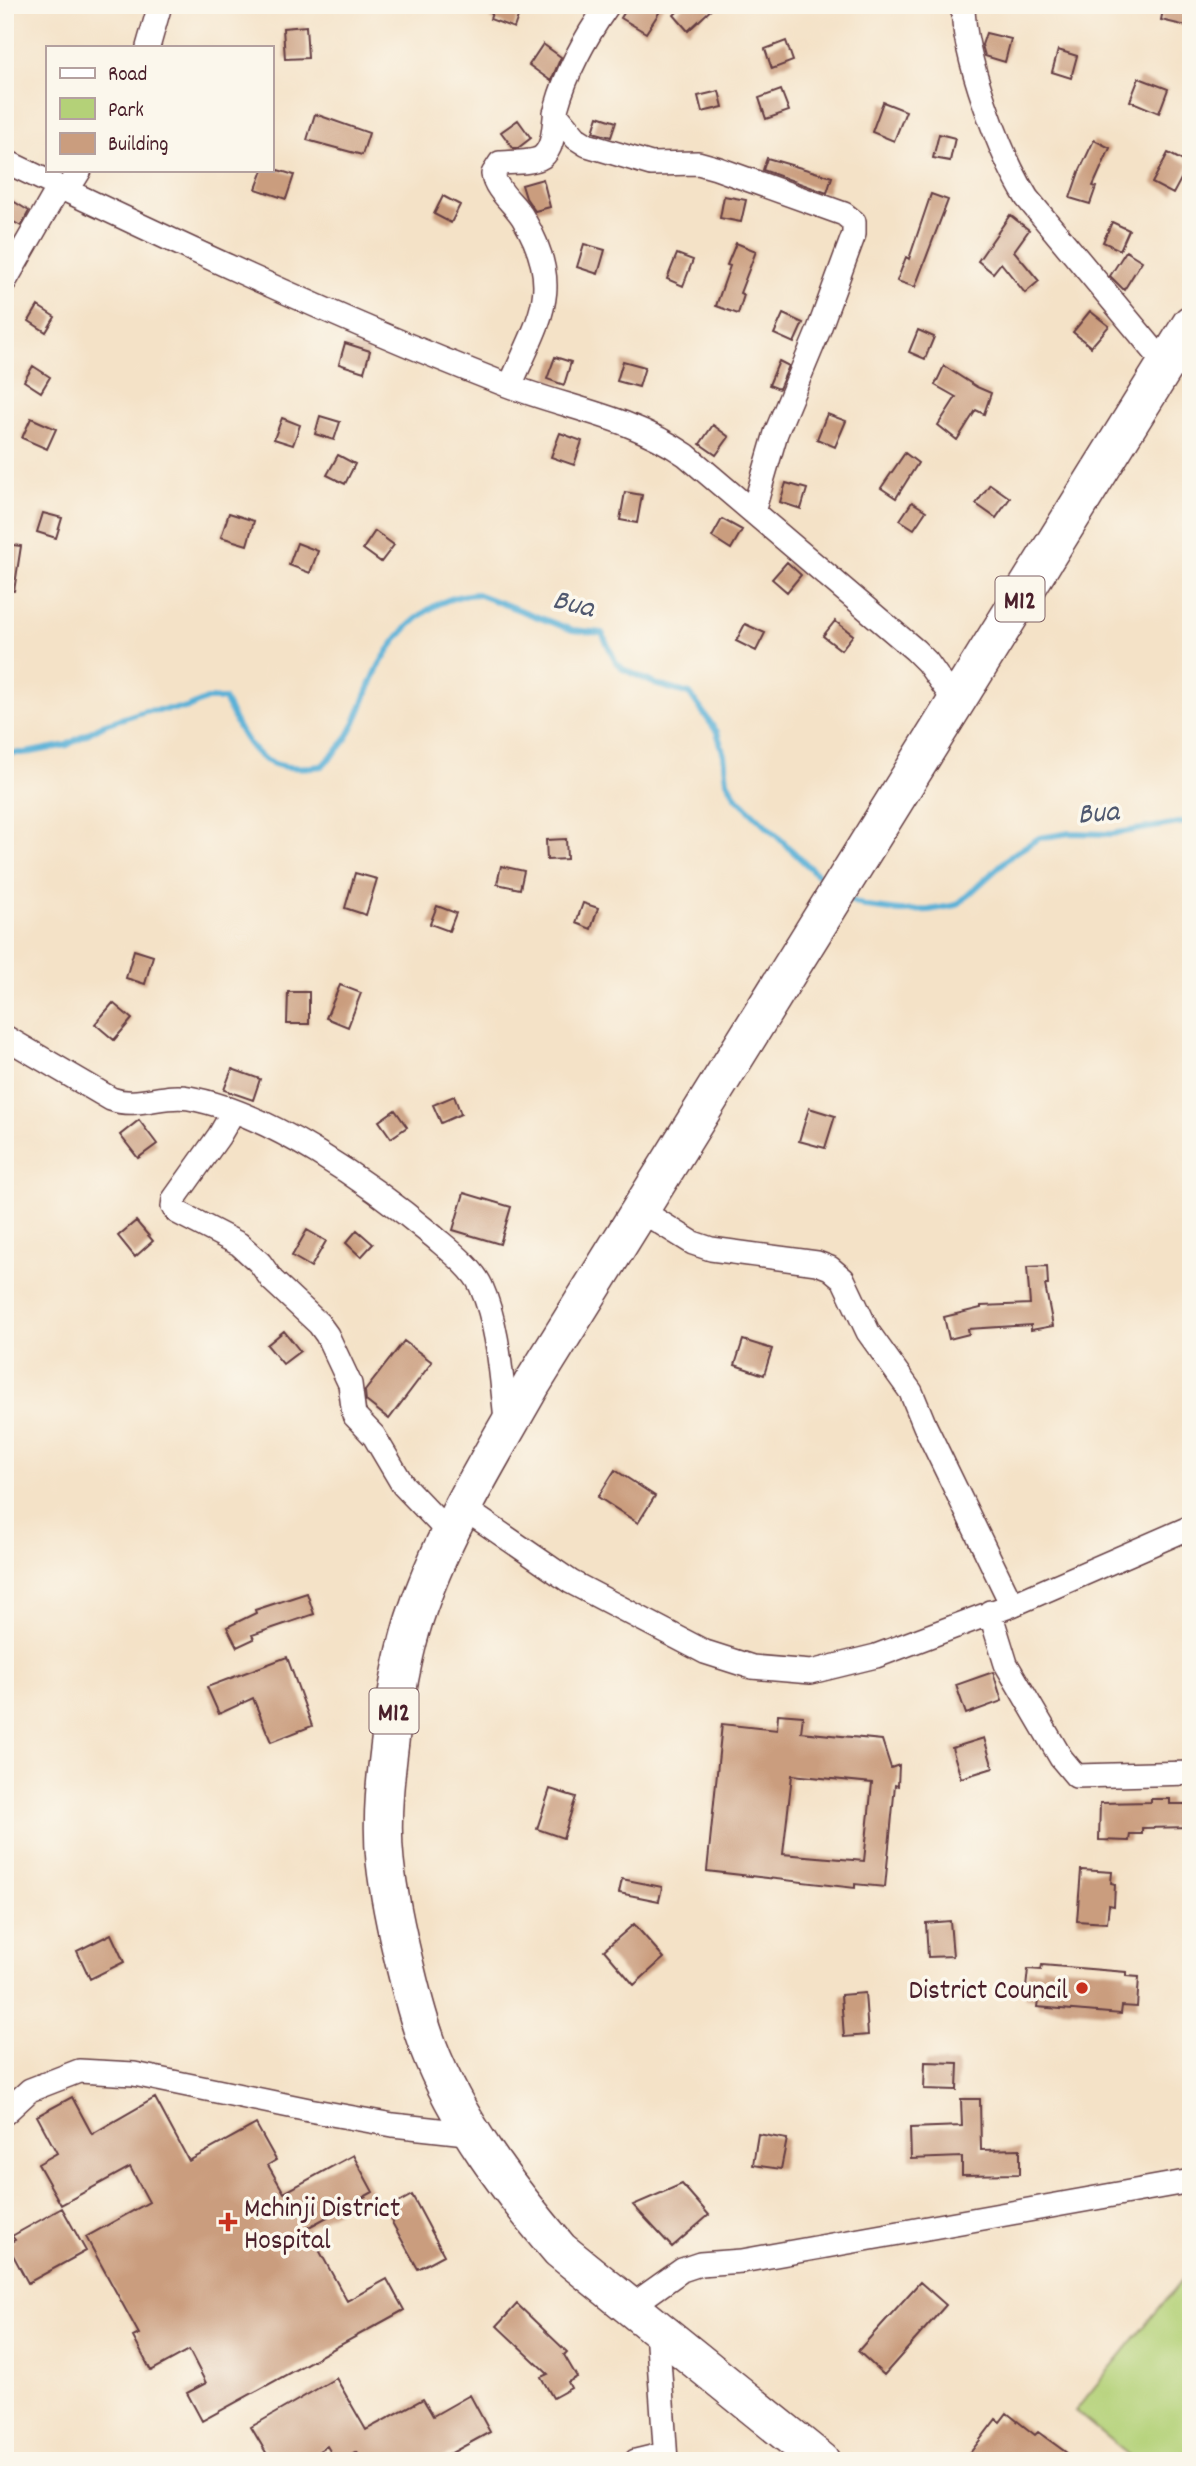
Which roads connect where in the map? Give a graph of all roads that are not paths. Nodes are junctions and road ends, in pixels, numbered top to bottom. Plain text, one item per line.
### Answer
1 (160, 5) edge
2 (608, 5) edge
3 (964, 5) edge
4 (148, 46) edge
5 (555, 113) junction
6 (5, 161) edge
7 (78, 172) edge
8 (63, 189) junction
9 (5, 281) edge
10 (1191, 324) edge
11 (1166, 365) junction
12 (510, 386) junction
13 (753, 512) junction
14 (956, 704) junction
15 (5, 1037) edge
16 (233, 1112) junction
17 (640, 1210) junction
18 (508, 1427) junction
19 (456, 1521) junction
20 (1191, 1527) edge
21 (1001, 1608) junction
22 (1191, 1773) edge
23 (5, 2113) edge
24 (475, 2134) junction
25 (1191, 2181) edge
26 (643, 2319) junction
27 (665, 2458) edge
28 (636, 2461) edge
29 (821, 2461) edge

1 - 4 street
2 - 5 street
3 - 11 street
5 - 12 street
5 - 13 street
6 - 8 street
7 - 8 street
8 - 9 street
8 - 12 street
10 - 11 highway, M12
11 - 14 highway, M12
12 - 13 street
13 - 14 street
14 - 17 highway, M12
15 - 16 street
16 - 18 street
16 - 19 street
17 - 18 highway, M12
17 - 21 street
18 - 19 highway, M12
19 - 21 street
19 - 24 highway, M12
20 - 21 street
21 - 22 street
23 - 24 street
24 - 26 highway, M12
25 - 26 street
26 - 27 street
26 - 29 highway, M12
27 - 28 street

